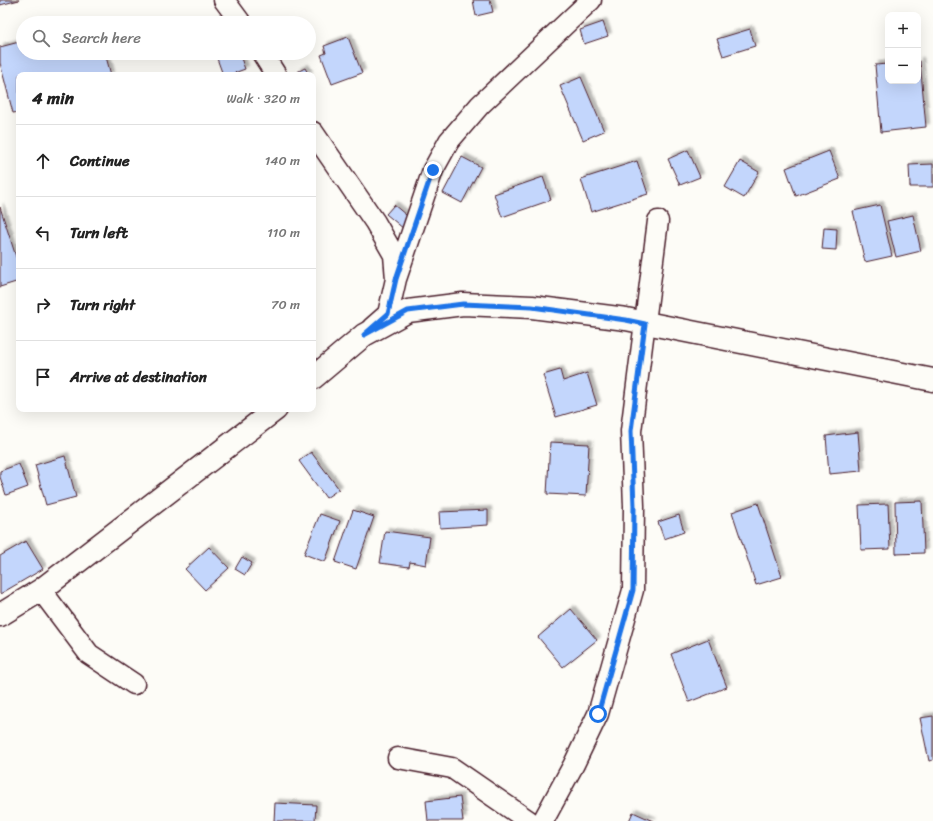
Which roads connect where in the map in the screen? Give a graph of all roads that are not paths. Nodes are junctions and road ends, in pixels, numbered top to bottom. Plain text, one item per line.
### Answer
1 (224, 0) edge
2 (592, 0) edge
3 (236, 16) edge
4 (266, 60) edge
5 (274, 72) edge
6 (316, 136) edge
7 (658, 221) dead end
8 (396, 279) junction
9 (645, 324) junction
10 (364, 335) junction
11 (316, 375) edge
12 (933, 380) edge
13 (272, 412) edge
14 (41, 590) junction
15 (0, 615) edge
16 (134, 684) dead end
17 (398, 758) dead end
18 (529, 821) edge
19 (543, 821) edge

1 - 3 street
2 - 8 street
4 - 5 street
6 - 8 street
7 - 9 street
8 - 10 street
9 - 10 street
9 - 12 street
9 - 19 street
10 - 11 street
13 - 14 street
14 - 15 street
14 - 16 street
17 - 18 street

